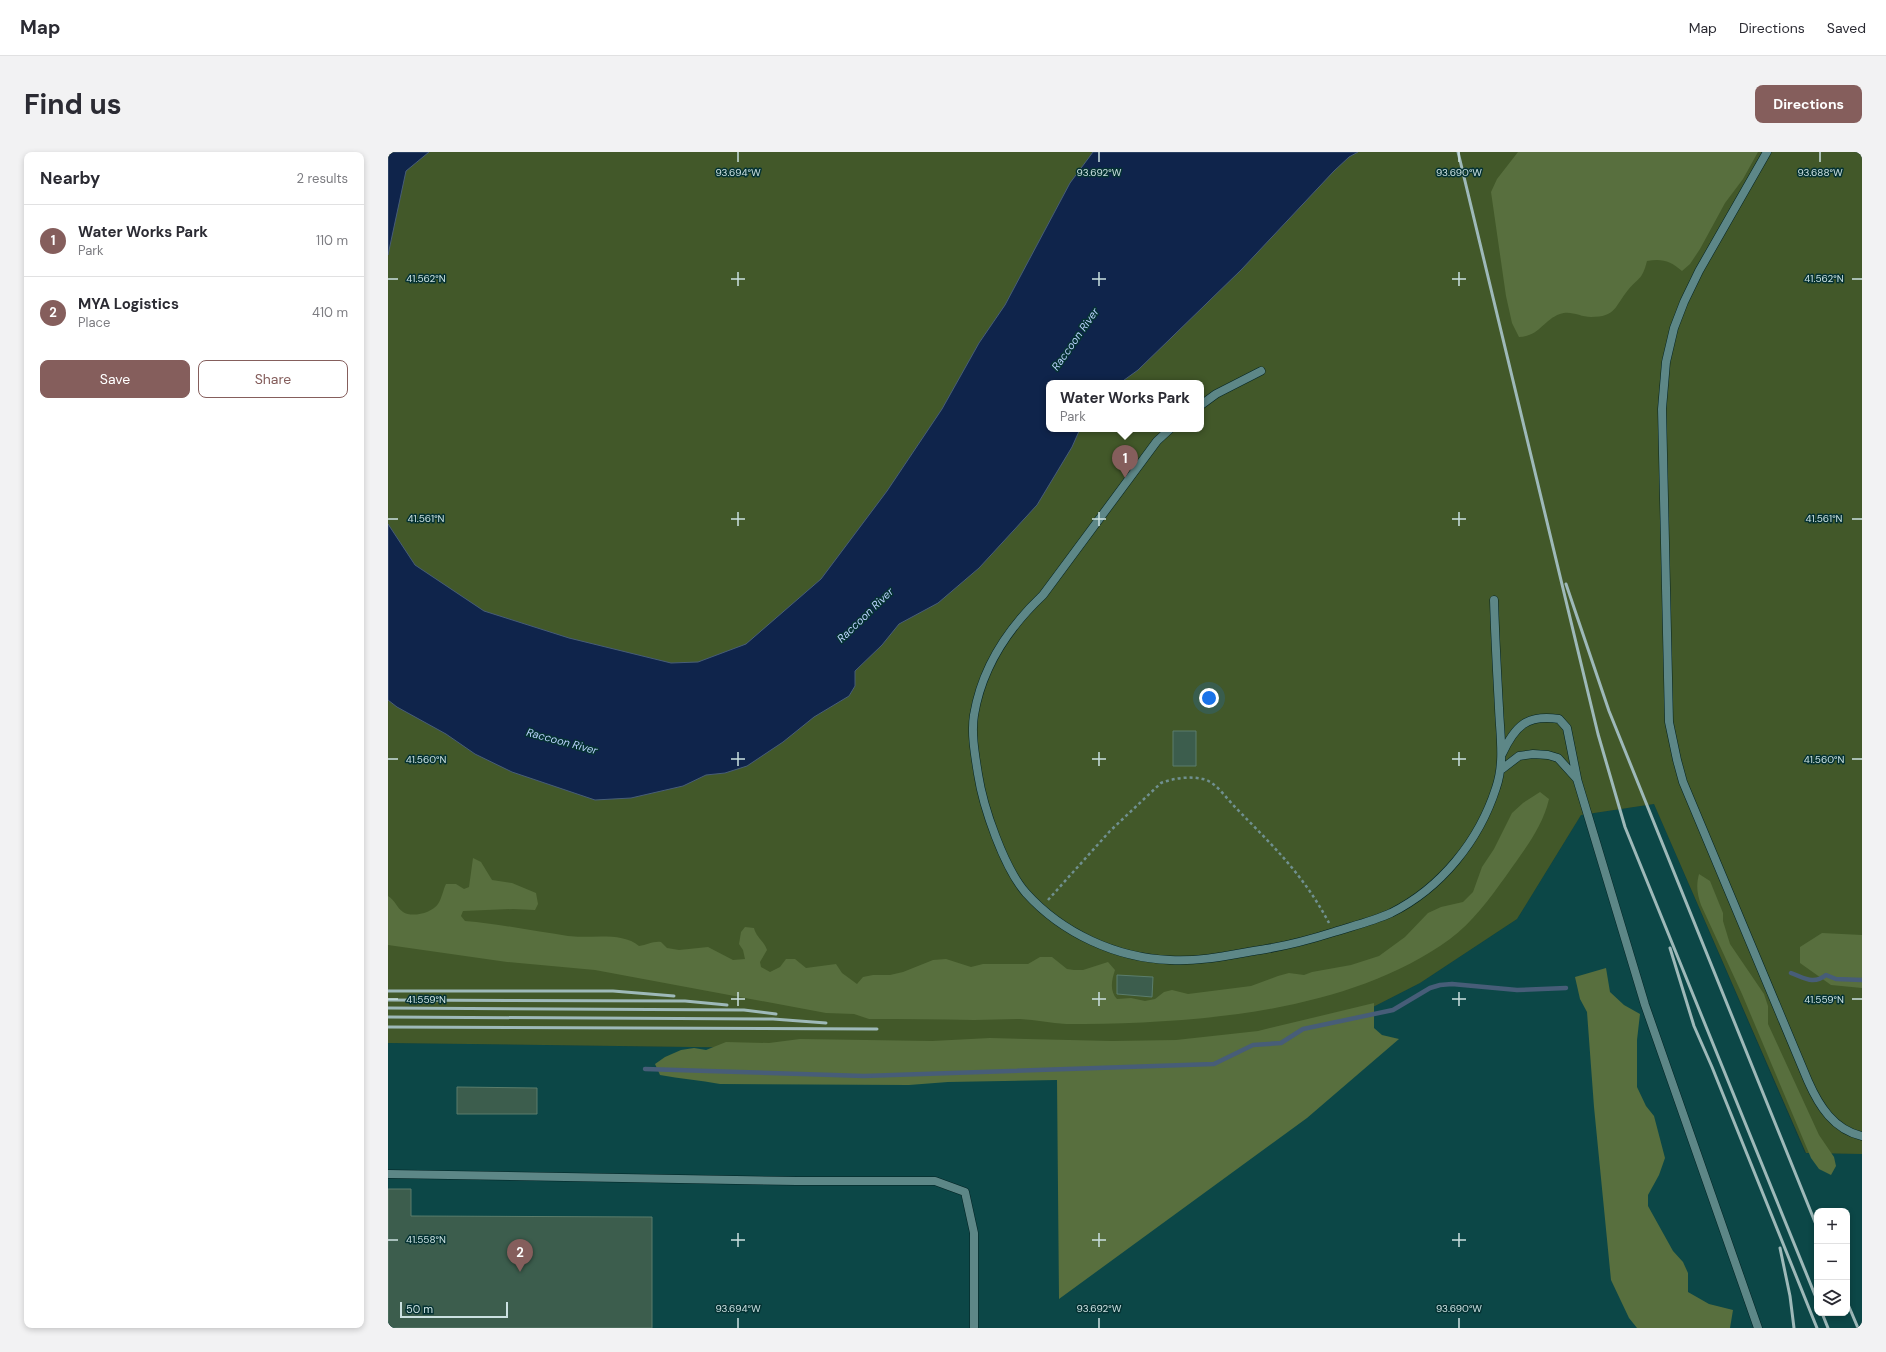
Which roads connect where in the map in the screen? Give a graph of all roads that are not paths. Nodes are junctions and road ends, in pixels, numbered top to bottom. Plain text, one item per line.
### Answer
1 (1767, 152) edge
2 (1261, 371) dead end
3 (1204, 403) edge
4 (1167, 432) edge
5 (1494, 600) dead end
6 (1501, 757) junction
7 (1502, 769) junction
8 (1577, 778) junction
9 (1862, 1136) edge
10 (388, 1174) edge
11 (974, 1328) edge
12 (1758, 1328) edge

1 - 9 lane
2 - 3 lane
4 - 7 lane
5 - 6 lane
6 - 7 lane
6 - 8 lane
7 - 8 lane
8 - 12 lane
10 - 11 lane

